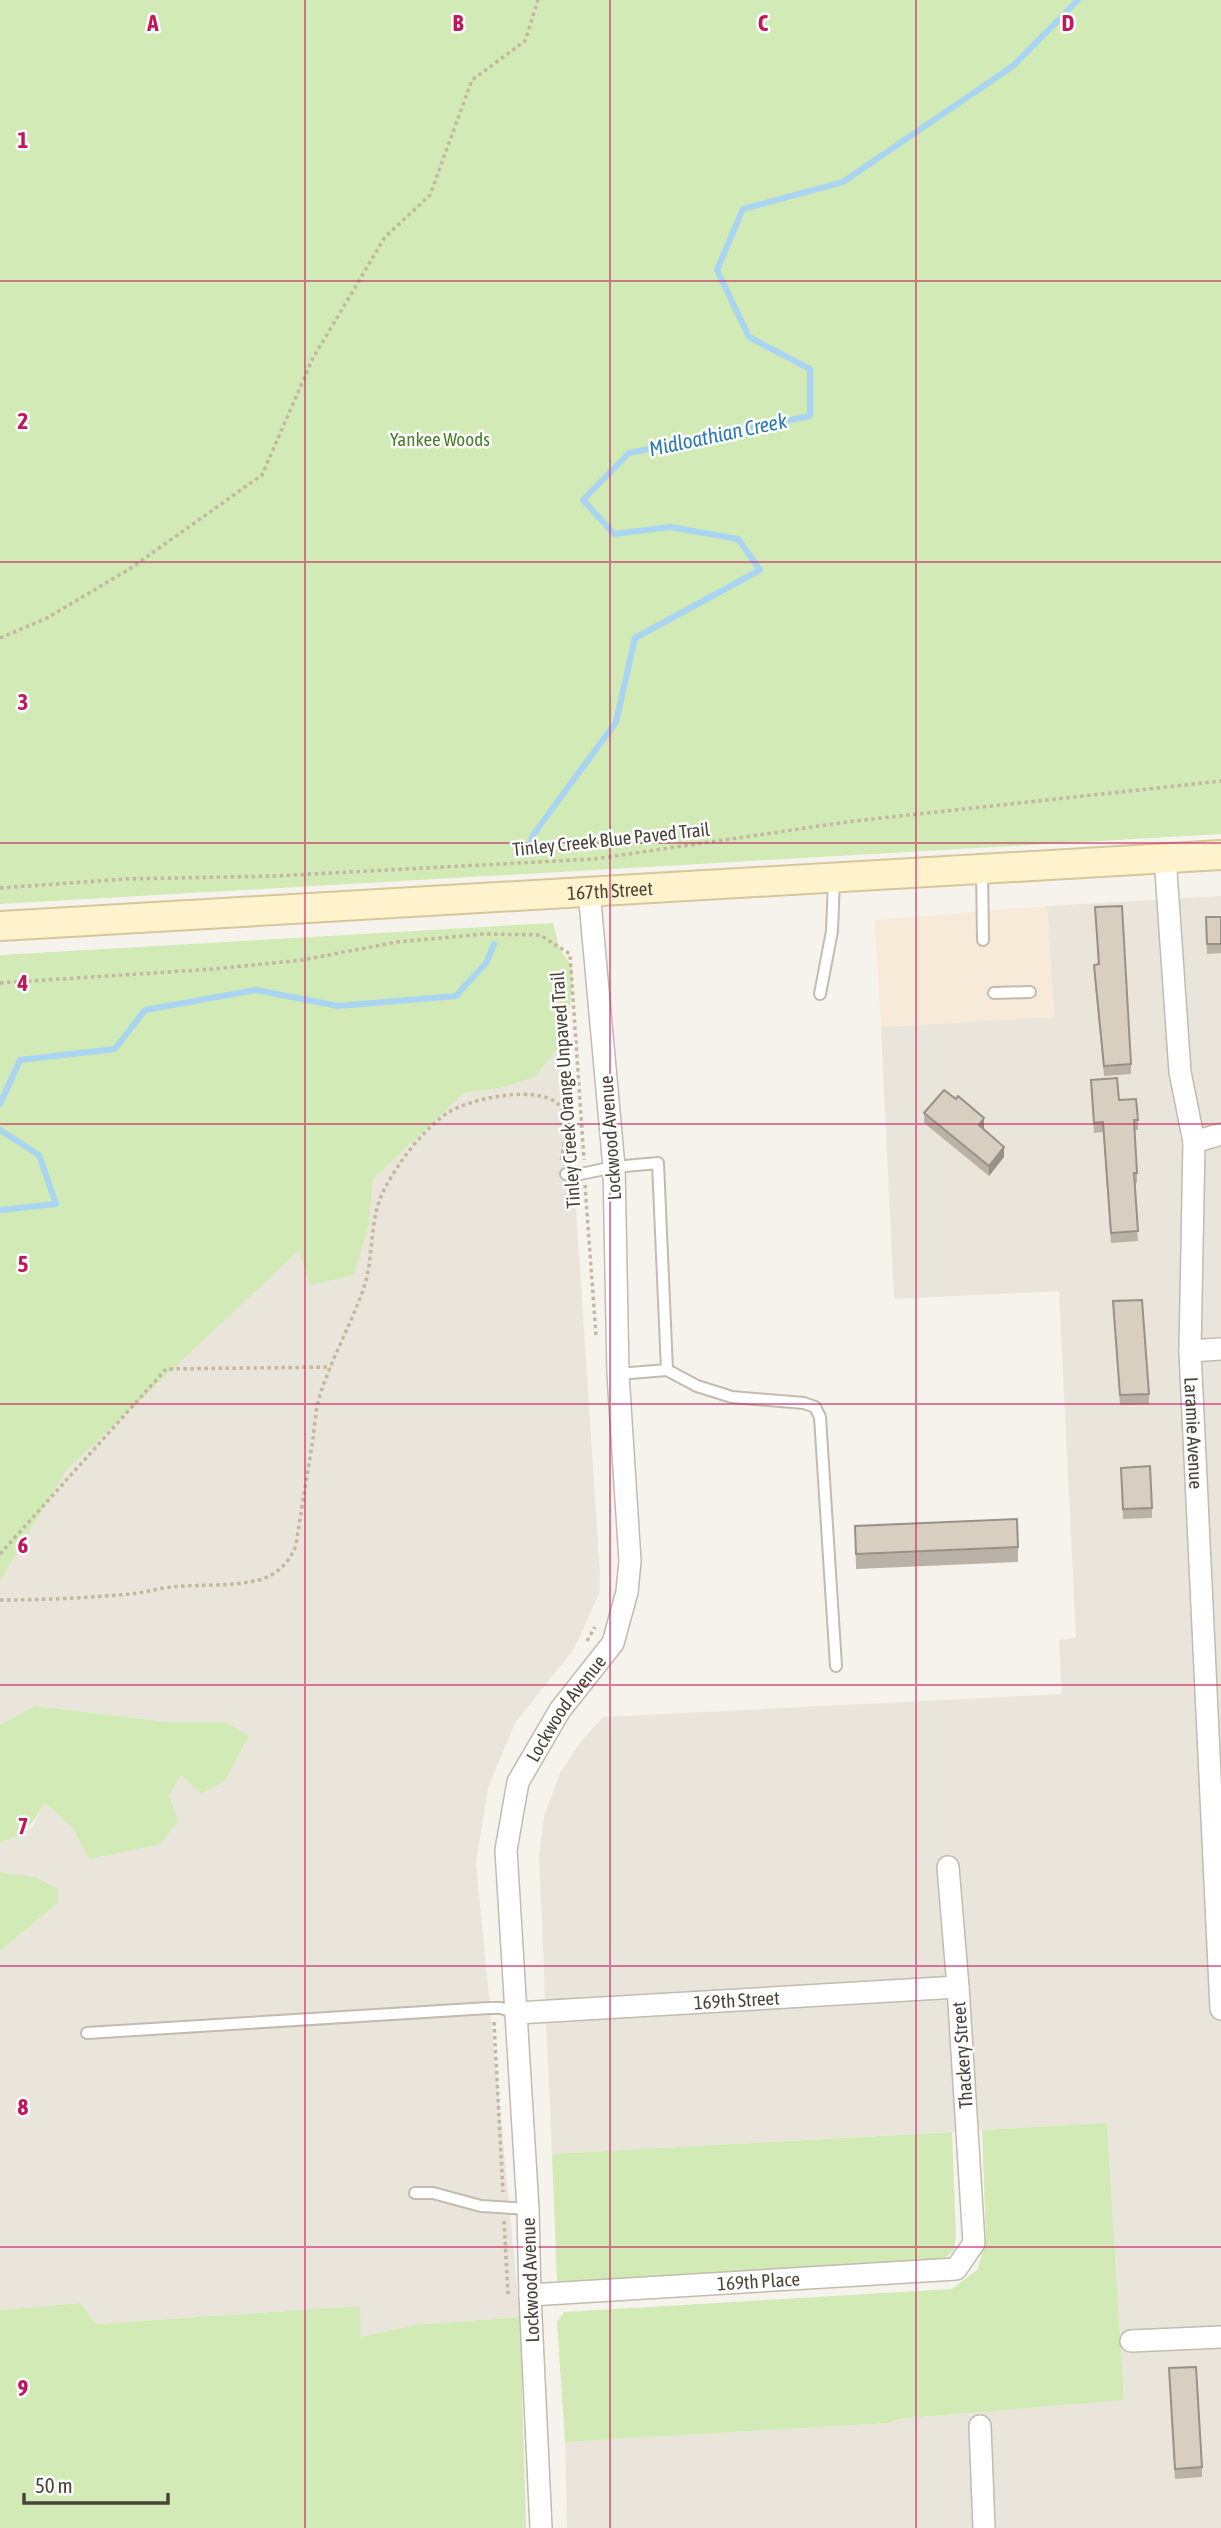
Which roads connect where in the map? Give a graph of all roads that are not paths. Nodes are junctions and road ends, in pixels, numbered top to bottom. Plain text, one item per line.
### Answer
1 (1221, 855) edge
2 (1165, 858) junction
3 (982, 867) junction
4 (834, 876) junction
5 (589, 891) junction
6 (0, 926) edge
7 (983, 940) dead end
8 (1030, 992) dead end
9 (994, 993) dead end
10 (820, 994) dead end
11 (1221, 1134) edge
12 (1194, 1142) junction
13 (614, 1167) junction
14 (566, 1174) road end
15 (1221, 1349) edge
16 (1190, 1351) junction
17 (667, 1370) junction
18 (618, 1374) junction
19 (836, 1666) dead end
20 (1217, 1855) edge
21 (948, 1867) dead end
22 (958, 1987) junction
23 (1221, 2009) edge
24 (517, 2013) junction
25 (88, 2033) dead end
26 (415, 2193) dead end
27 (528, 2208) junction
28 (974, 2243) joint
29 (530, 2295) junction
30 (1221, 2337) edge
31 (1131, 2341) dead end
32 (980, 2426) dead end
33 (541, 2528) edge
34 (984, 2528) edge

1 - 2 main road, 167th Street
2 - 3 main road, 167th Street
2 - 12 street, Laramie Avenue
3 - 4 main road, 167th Street
3 - 7 lane
4 - 5 main road, 167th Street
4 - 10 lane
5 - 6 main road, 167th Street
5 - 13 street, Lockwood Avenue
8 - 9 lane
11 - 12 street
12 - 16 street, Laramie Avenue
13 - 14 lane
13 - 17 lane
13 - 18 street, Lockwood Avenue
15 - 16 street
16 - 20 street, Laramie Avenue
17 - 18 lane
17 - 19 lane
18 - 24 street, Lockwood Avenue
20 - 23 street, Laramie Avenue
21 - 22 street, Thackery Street
22 - 24 street, 169th Street
22 - 28 street, Thackery Street
24 - 25 lane
24 - 27 street, Lockwood Avenue
26 - 27 lane
27 - 29 street, Lockwood Avenue
28 - 29 street, 169th Place
29 - 33 street, Lockwood Avenue
30 - 31 street
32 - 34 street

